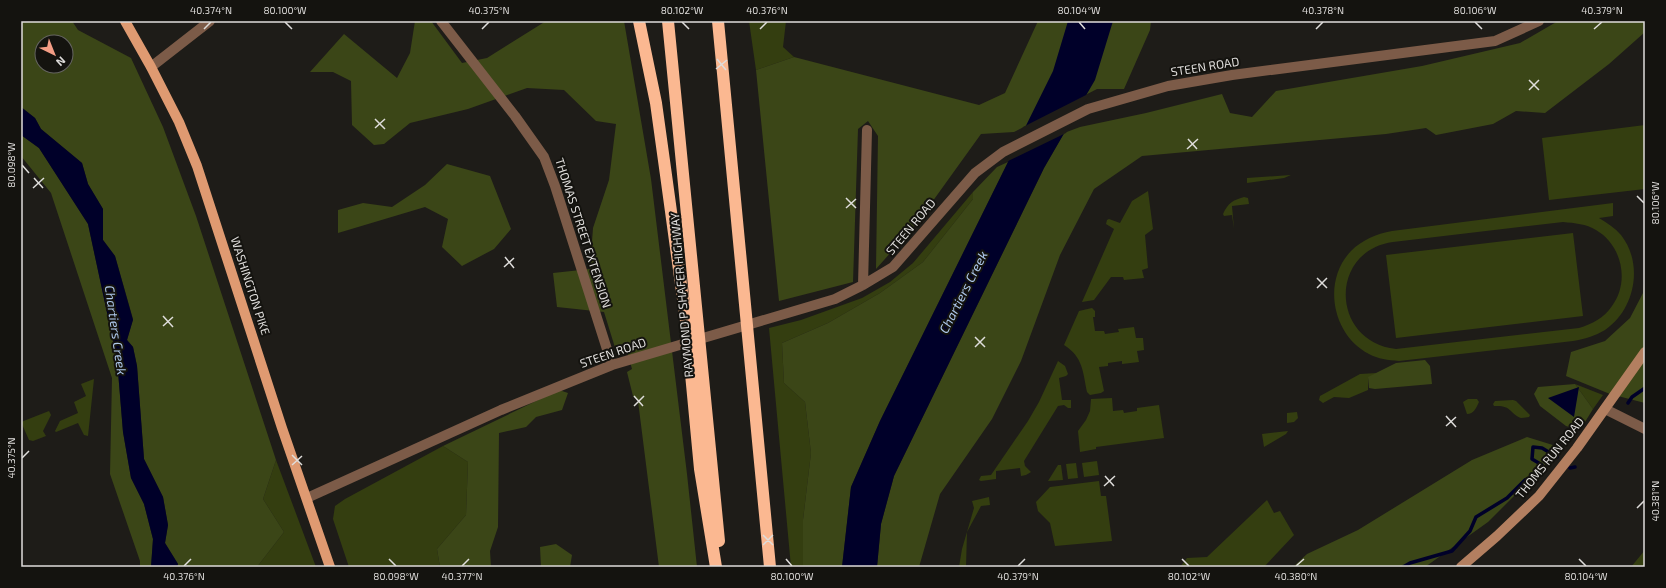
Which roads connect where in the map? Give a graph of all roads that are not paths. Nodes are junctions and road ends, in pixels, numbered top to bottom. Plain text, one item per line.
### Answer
1 (125, 21) edge
2 (210, 21) edge
3 (441, 21) edge
4 (639, 21) edge
5 (668, 21) edge
6 (718, 21) edge
7 (1539, 21) edge
8 (151, 67) junction
9 (867, 130) dead end
10 (863, 286) junction
11 (1645, 352) edge
12 (612, 366) junction
13 (1605, 409) junction
14 (1645, 429) edge
15 (307, 498) junction
16 (330, 567) edge
17 (716, 567) edge
18 (722, 567) edge
19 (770, 567) edge
20 (1461, 567) edge

1 - 8 main road, WASHINGTON PIKE
2 - 8 street
3 - 12 street, THOMAS STREET EXTENSION
4 - 17 highway
5 - 18 highway, RAYMOND P SHAFER HIGHWAY
6 - 19 highway
7 - 10 street, STEEN ROAD
8 - 15 main road, WASHINGTON PIKE
9 - 10 street
10 - 12 street, STEEN ROAD
11 - 13 street, THOMS RUN ROAD
12 - 15 street, STEEN ROAD
13 - 14 street
13 - 20 street, THOMS RUN ROAD
15 - 16 main road, WASHINGTON PIKE

